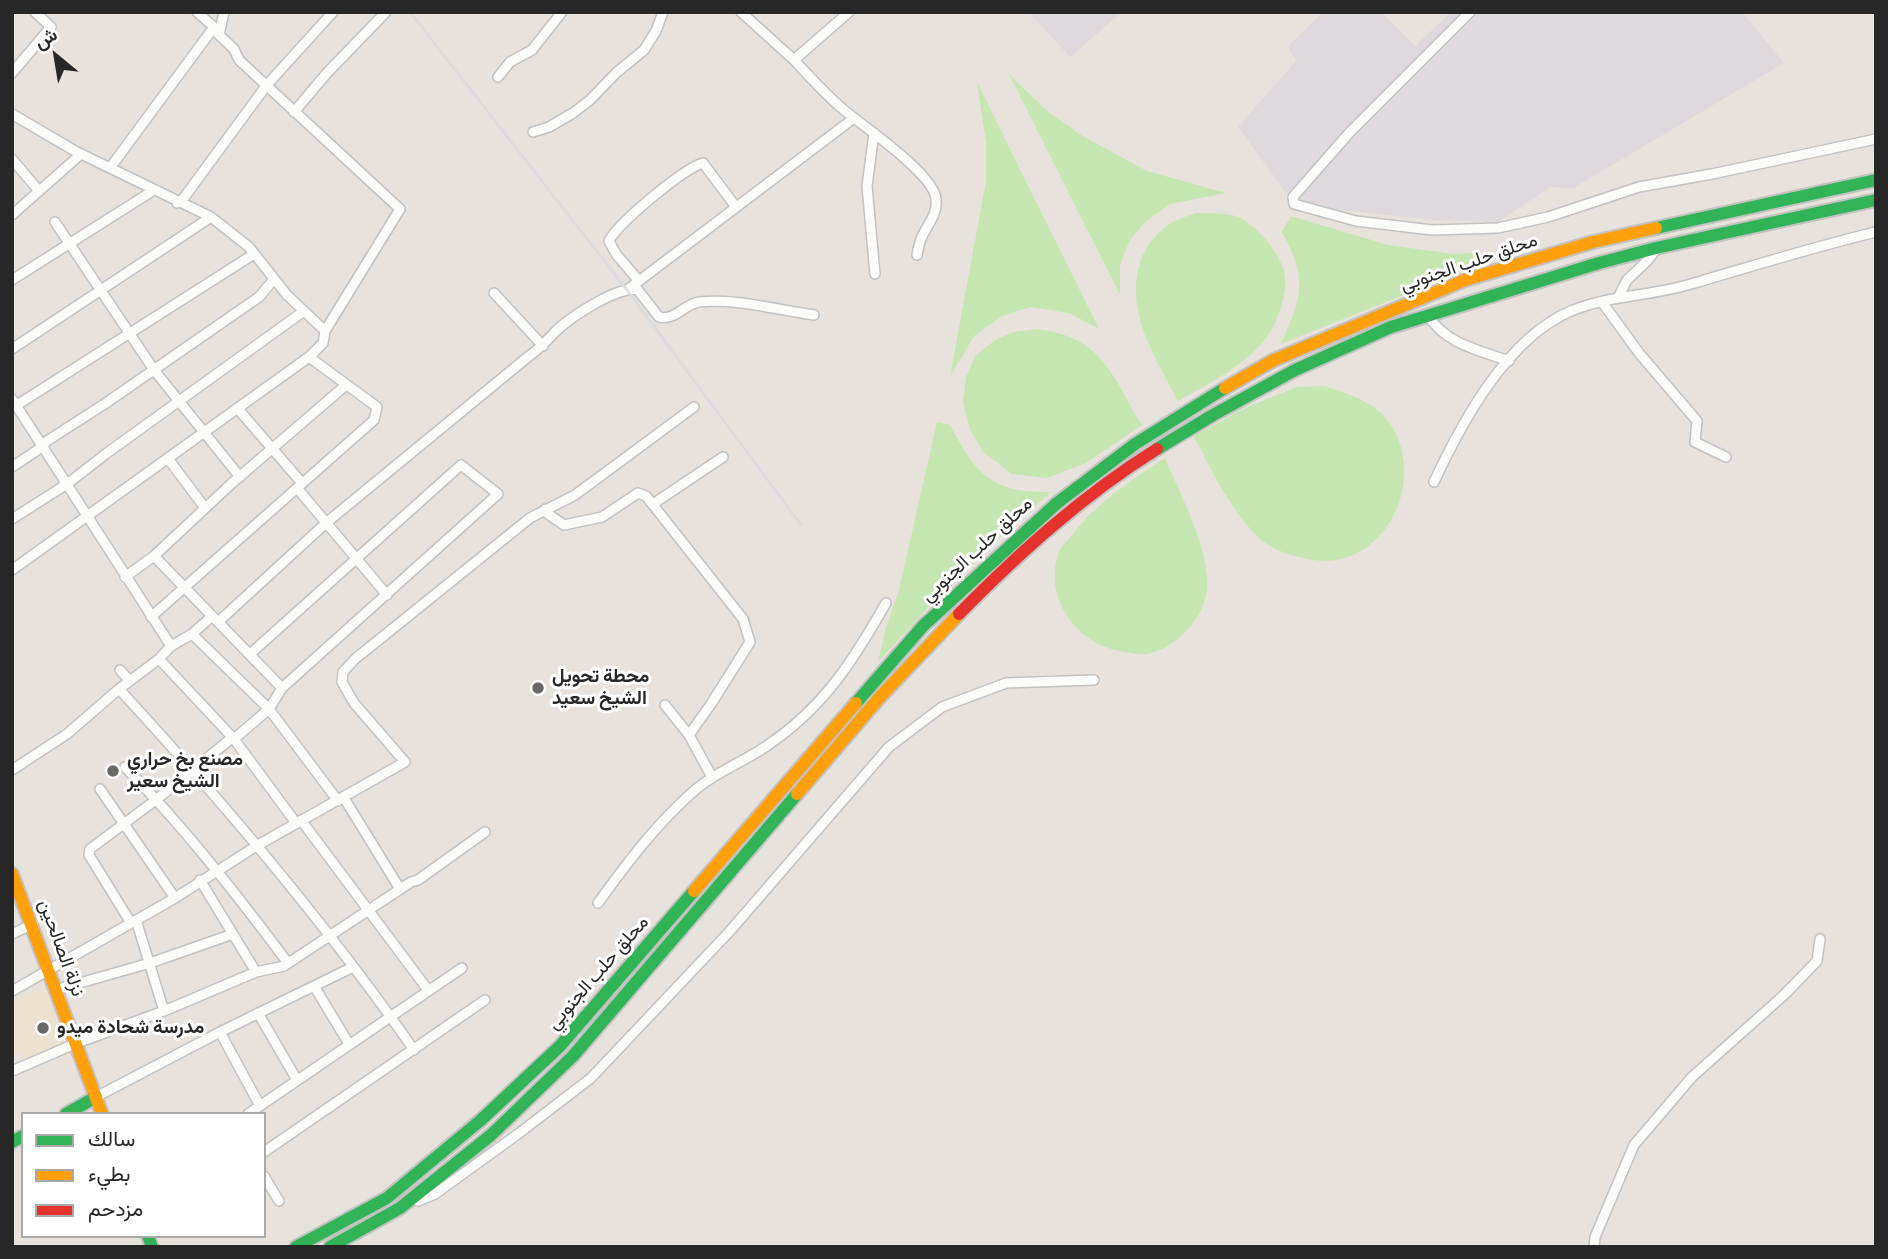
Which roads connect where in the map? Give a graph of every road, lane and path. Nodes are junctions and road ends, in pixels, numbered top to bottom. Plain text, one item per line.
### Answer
1 (35, 12) edge
2 (197, 12) edge
3 (224, 12) edge
4 (332, 12) edge
5 (386, 12) edge
6 (562, 12) edge
7 (663, 12) edge
8 (741, 12) edge
9 (849, 12) edge
10 (1471, 12) edge
11 (217, 31) junction
12 (794, 60) junction
13 (12, 73) edge
14 (498, 77) dead end
15 (266, 86) junction
16 (295, 112) junction
17 (12, 114) edge
18 (854, 118) junction
19 (534, 132) dead end
20 (874, 133) junction
21 (1876, 139) edge
22 (82, 154) junction
23 (12, 159) edge
24 (110, 168) junction
25 (1876, 180) edge
26 (154, 190) junction
27 (39, 191) junction
28 (1876, 200) edge
29 (177, 202) junction
30 (736, 206) junction
31 (13, 213) edge
32 (211, 217) junction
33 (55, 222) dead end
34 (1876, 232) edge
35 (69, 244) junction
36 (1656, 248) junction
37 (254, 254) junction
38 (917, 255) dead end
39 (874, 274) dead end
40 (12, 279) edge
41 (274, 279) junction
42 (639, 281) junction
43 (100, 290) junction
44 (627, 290) junction
45 (494, 293) dead end
46 (1618, 298) junction
47 (1602, 302) junction
48 (304, 311) junction
49 (814, 315) dead end
50 (1428, 315) junction
51 (326, 331) junction
52 (129, 333) junction
53 (543, 346) junction
54 (12, 349) edge
55 (309, 358) junction
56 (1509, 360) junction
57 (154, 370) junction
58 (346, 384) junction
59 (178, 401) junction
60 (14, 402) edge
61 (694, 407) dead end
62 (238, 409) junction
63 (204, 433) junction
64 (43, 444) junction
65 (273, 447) junction
66 (723, 457) dead end
67 (1726, 457) dead end
68 (169, 460) junction
69 (12, 467) edge
70 (240, 477) junction
71 (1434, 482) dead end
72 (67, 484) junction
73 (299, 485) junction
74 (653, 505) junction
75 (205, 508) junction
76 (545, 509) junction
77 (89, 517) junction
78 (12, 519) edge
79 (326, 523) junction
80 (154, 556) junction
81 (357, 559) junction
82 (12, 570) edge
83 (125, 577) junction
84 (184, 587) junction
85 (387, 595) junction
86 (886, 603) dead end
87 (151, 617) junction
88 (214, 619) junction
89 (192, 634) junction
90 (171, 646) junction
91 (250, 654) junction
92 (159, 659) junction
93 (120, 670) dead end
94 (1094, 680) dead end
95 (130, 681) junction
96 (282, 688) junction
97 (119, 689) junction
98 (665, 705) dead end
99 (269, 709) junction
100 (689, 735) junction
101 (233, 738) junction
102 (125, 767) dead end
103 (12, 770) edge
104 (193, 770) junction
105 (712, 777) junction
106 (100, 789) dead end
107 (157, 799) junction
108 (341, 800) junction
109 (299, 822) junction
110 (124, 824) junction
111 (485, 832) dead end
112 (258, 845) junction
113 (218, 870) junction
114 (200, 880) junction
115 (14, 881) edge
116 (400, 889) junction
117 (175, 898) junction
118 (598, 903) dead end
119 (368, 909) junction
120 (134, 921) junction
121 (33, 924) junction
122 (12, 934) edge
123 (233, 934) junction
124 (328, 935) junction
125 (1820, 939) dead end
126 (150, 963) junction
127 (288, 963) junction
128 (353, 967) junction
129 (462, 968) dead end
130 (48, 970) junction
131 (256, 972) junction
132 (314, 986) junction
133 (55, 990) junction
134 (428, 990) junction
135 (12, 992) edge
136 (485, 1000) dead end
137 (164, 1011) junction
138 (258, 1013) junction
139 (391, 1016) junction
140 (220, 1032) junction
141 (77, 1043) junction
142 (349, 1044) junction
143 (414, 1050) junction
144 (12, 1072) edge
145 (297, 1080) junction
146 (96, 1097) junction
147 (260, 1106) junction
148 (70, 1112) edge
149 (101, 1112) edge
150 (251, 1112) edge
151 (266, 1151) edge
152 (266, 1179) edge
153 (279, 1201) dead end
154 (400, 1208) junction
155 (296, 1247) edge
156 (330, 1247) edge
157 (1594, 1247) edge

1 - 13 street
2 - 11 street
3 - 11 street
4 - 15 street
5 - 16 street
6 - 14 street
7 - 19 street
8 - 12 street
9 - 12 street
10 - 21 street
11 - 15 street
11 - 24 street
12 - 18 street
15 - 16 street
15 - 29 street
16 - 51 street
17 - 22 street
18 - 20 street
18 - 30 street
20 - 38 street
20 - 39 street
22 - 24 street
22 - 27 street
23 - 27 street
24 - 26 street
25 - 155 main road, محلق حلب الجنوبي
26 - 29 street
26 - 35 street
27 - 31 street
28 - 36 main road, محلق حلب الجنوبي
29 - 32 street
30 - 42 street
30 - 42 street
32 - 37 street
32 - 43 street
33 - 35 street
34 - 46 street
35 - 40 street
35 - 43 street
36 - 46 street
36 - 50 main road, محلق حلب الجنوبي
37 - 41 street
37 - 52 street
41 - 48 street
41 - 57 street
42 - 44 street
43 - 52 street
43 - 54 street
44 - 49 street
44 - 53 street
45 - 53 street
46 - 47 street
47 - 56 street
47 - 67 street
48 - 51 street
48 - 59 street
50 - 56 street
50 - 154 main road, محلق حلب الجنوبي
51 - 55 street
52 - 57 street
52 - 60 street
53 - 79 street
55 - 58 street
55 - 62 street
56 - 71 street
57 - 59 street
57 - 64 street
58 - 65 street
58 - 73 street
59 - 63 street
59 - 72 street
60 - 64 street
61 - 76 street
62 - 63 street
62 - 65 street
63 - 68 street
63 - 70 street
64 - 69 street
64 - 72 street
65 - 70 street
65 - 73 street
66 - 74 street
68 - 75 street
68 - 77 street
70 - 75 street
72 - 77 street
72 - 78 street
73 - 79 street
73 - 84 street
74 - 76 street
74 - 100 street
75 - 80 street
76 - 108 street
77 - 82 street
77 - 83 street
79 - 81 street
79 - 88 street
80 - 83 street
80 - 84 street
81 - 85 street
81 - 85 street
81 - 91 street
83 - 87 street
84 - 87 street
84 - 88 street
85 - 96 street
86 - 105 street
87 - 90 street
88 - 89 street
88 - 91 street
89 - 90 street
89 - 99 street
90 - 92 street
91 - 96 street
92 - 95 street
92 - 101 street
93 - 95 street
94 - 154 street
95 - 97 street
96 - 99 street
97 - 103 street
97 - 104 street
98 - 100 street
99 - 101 street
99 - 108 street
100 - 105 street
101 - 104 street
101 - 109 street
102 - 107 street
104 - 107 street
104 - 112 street
105 - 118 street
106 - 110 street
107 - 110 street
107 - 113 street
108 - 109 street
108 - 116 street
109 - 112 street
109 - 119 street
110 - 117 street
110 - 120 street
111 - 116 street
112 - 113 street
112 - 124 street
113 - 114 street
113 - 127 street
114 - 117 street
114 - 123 street
115 - 121 main road, نزلة الصالحين
116 - 119 street
117 - 120 street
119 - 124 street
119 - 134 street
120 - 126 street
120 - 130 street
121 - 122 street
121 - 130 main road, نزلة الصالحين
123 - 126 street
123 - 131 street
124 - 127 street
124 - 128 street
125 - 157 street
126 - 133 street
126 - 137 street
127 - 131 street
128 - 132 street
128 - 139 street
129 - 134 street
130 - 133 main road, نزلة الصالحين
130 - 135 street
131 - 137 street
132 - 138 street
132 - 142 street
133 - 141 main road, نزلة الصالحين
134 - 139 street
136 - 143 street
137 - 141 street
138 - 140 street
138 - 145 street
139 - 142 street
139 - 143 street
140 - 146 street
140 - 147 street
141 - 144 street
141 - 146 main road, نزلة الصالحين
142 - 145 street
143 - 151 street
145 - 147 street
146 - 148 main road
146 - 149 main road, نزلة الصالحين
147 - 150 street
152 - 153 street
154 - 156 main road, محلق حلب الجنوبي

